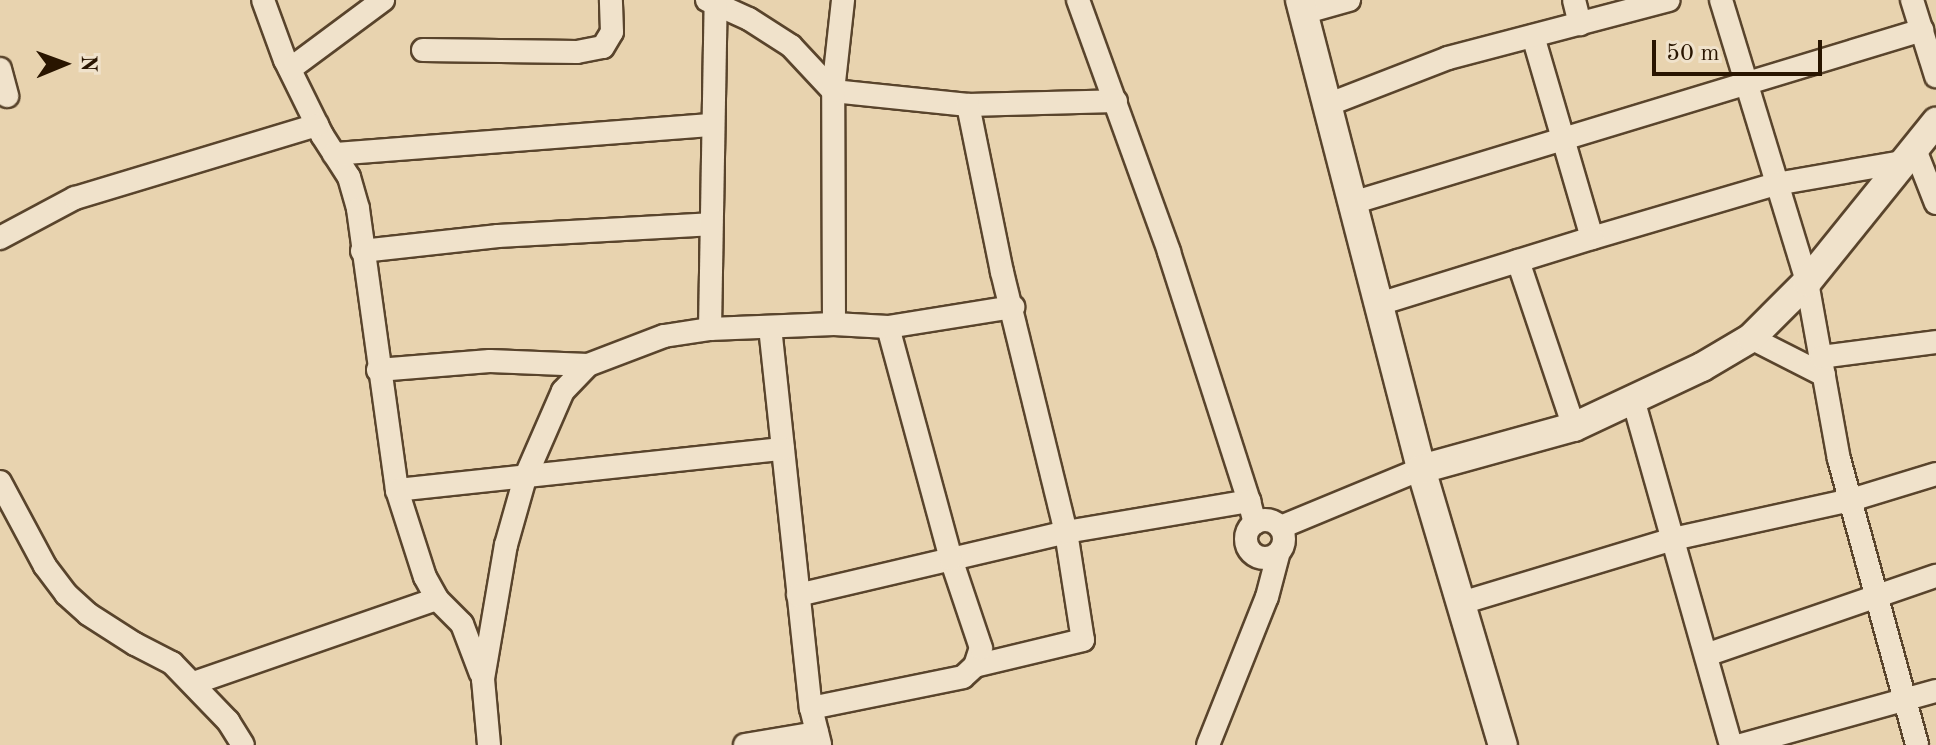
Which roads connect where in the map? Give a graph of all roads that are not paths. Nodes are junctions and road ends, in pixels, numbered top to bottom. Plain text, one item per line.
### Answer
1 (263, 0) edge
2 (383, 0) edge
3 (611, 0) edge
4 (843, 0) edge
5 (1078, 0) edge
6 (1349, 0) edge
7 (1574, 0) edge
8 (1669, 0) edge
9 (1721, 0) edge
10 (1912, 0) edge
11 (713, 1) edge
12 (1302, 7) edge
13 (1580, 24) junction
14 (1922, 30) junction
15 (1533, 36) junction
16 (423, 50) dead end
17 (0, 69) edge
18 (290, 69) junction
19 (1936, 76) edge
20 (1748, 83) junction
21 (833, 91) junction
22 (7, 96) dead end
23 (1116, 101) junction
24 (968, 105) junction
25 (1327, 105) junction
26 (1936, 122) edge
27 (317, 125) junction
28 (712, 125) junction
29 (1561, 138) junction
30 (334, 154) junction
31 (1908, 154) junction
32 (1776, 184) junction
33 (1352, 203) junction
34 (1936, 203) edge
35 (710, 224) junction
36 (0, 238) edge
37 (1592, 238) junction
38 (362, 251) junction
39 (1518, 261) junction
40 (1807, 282) junction
41 (1379, 304) junction
42 (1013, 307) junction
43 (834, 324) junction
44 (770, 327) junction
45 (888, 327) junction
46 (710, 329) junction
47 (1751, 338) junction
48 (1936, 342) edge
49 (588, 365) junction
50 (1822, 366) junction
51 (378, 370) junction
52 (1633, 399) junction
53 (1574, 427) junction
54 (783, 449) junction
55 (1421, 469) junction
56 (1936, 474) edge
57 (525, 478) junction
58 (0, 482) edge
59 (397, 490) junction
60 (1851, 500) junction
61 (1252, 512) junction
62 (1281, 527) junction
63 (1066, 532) junction
64 (1673, 539) junction
65 (1278, 555) junction
66 (951, 559) junction
67 (1936, 576) edge
68 (1877, 594) junction
69 (798, 595) junction
70 (437, 599) junction
71 (1461, 603) junction
72 (1706, 655) junction
73 (975, 666) junction
74 (483, 679) junction
75 (194, 683) junction
76 (1936, 691) edge
77 (1905, 700) junction
78 (811, 708) junction
79 (818, 739) edge
80 (243, 745) edge
81 (489, 745) edge
82 (745, 745) edge
83 (1208, 745) edge
84 (1503, 745) edge
85 (1731, 745) edge
86 (1741, 745) edge
87 (1917, 745) edge

1 - 18 street
2 - 18 street
3 - 16 street
4 - 21 street
5 - 23 street
6 - 12 street
7 - 13 street
8 - 13 street
9 - 20 street
10 - 14 street
11 - 21 street
11 - 28 street
12 - 25 street
13 - 15 street
14 - 19 street
14 - 20 street
15 - 25 street
15 - 29 street
17 - 22 street
18 - 27 street
20 - 29 street
20 - 32 street
21 - 24 street
21 - 43 street
23 - 24 street
23 - 61 street
24 - 42 street
25 - 33 street
26 - 31 street
27 - 30 street
27 - 36 street
28 - 30 street
28 - 35 street
29 - 33 street
29 - 37 street
30 - 38 street
31 - 32 street
31 - 34 street
31 - 40 street
32 - 37 street
32 - 40 street
33 - 41 street
35 - 38 street
35 - 46 street
37 - 39 street
38 - 51 street
39 - 41 street
39 - 53 street
40 - 47 street
40 - 50 street
41 - 55 street
42 - 45 street
42 - 63 street
43 - 44 street
43 - 45 street
44 - 46 street
44 - 54 street
45 - 66 street
46 - 49 street
47 - 50 street
47 - 52 street
48 - 50 street
49 - 51 street
49 - 57 street
50 - 60 street
51 - 59 street
52 - 53 street
52 - 64 street
53 - 55 street
54 - 57 street
54 - 69 street
55 - 62 street
55 - 71 street
56 - 60 street
57 - 59 street
57 - 74 street
58 - 75 street
59 - 70 street
60 - 64 street
60 - 68 street
61 - 62 street
61 - 63 street
61 - 65 street
62 - 65 street
63 - 66 street
63 - 73 street
64 - 71 street
64 - 72 street
65 - 83 street
66 - 69 street
66 - 73 street
67 - 68 street
68 - 72 street
68 - 77 street
69 - 78 street
70 - 74 street
70 - 75 street
71 - 84 street
72 - 85 street
73 - 78 street
74 - 81 street
75 - 80 street
76 - 77 street
77 - 86 street
77 - 87 street
78 - 79 street
79 - 82 street

